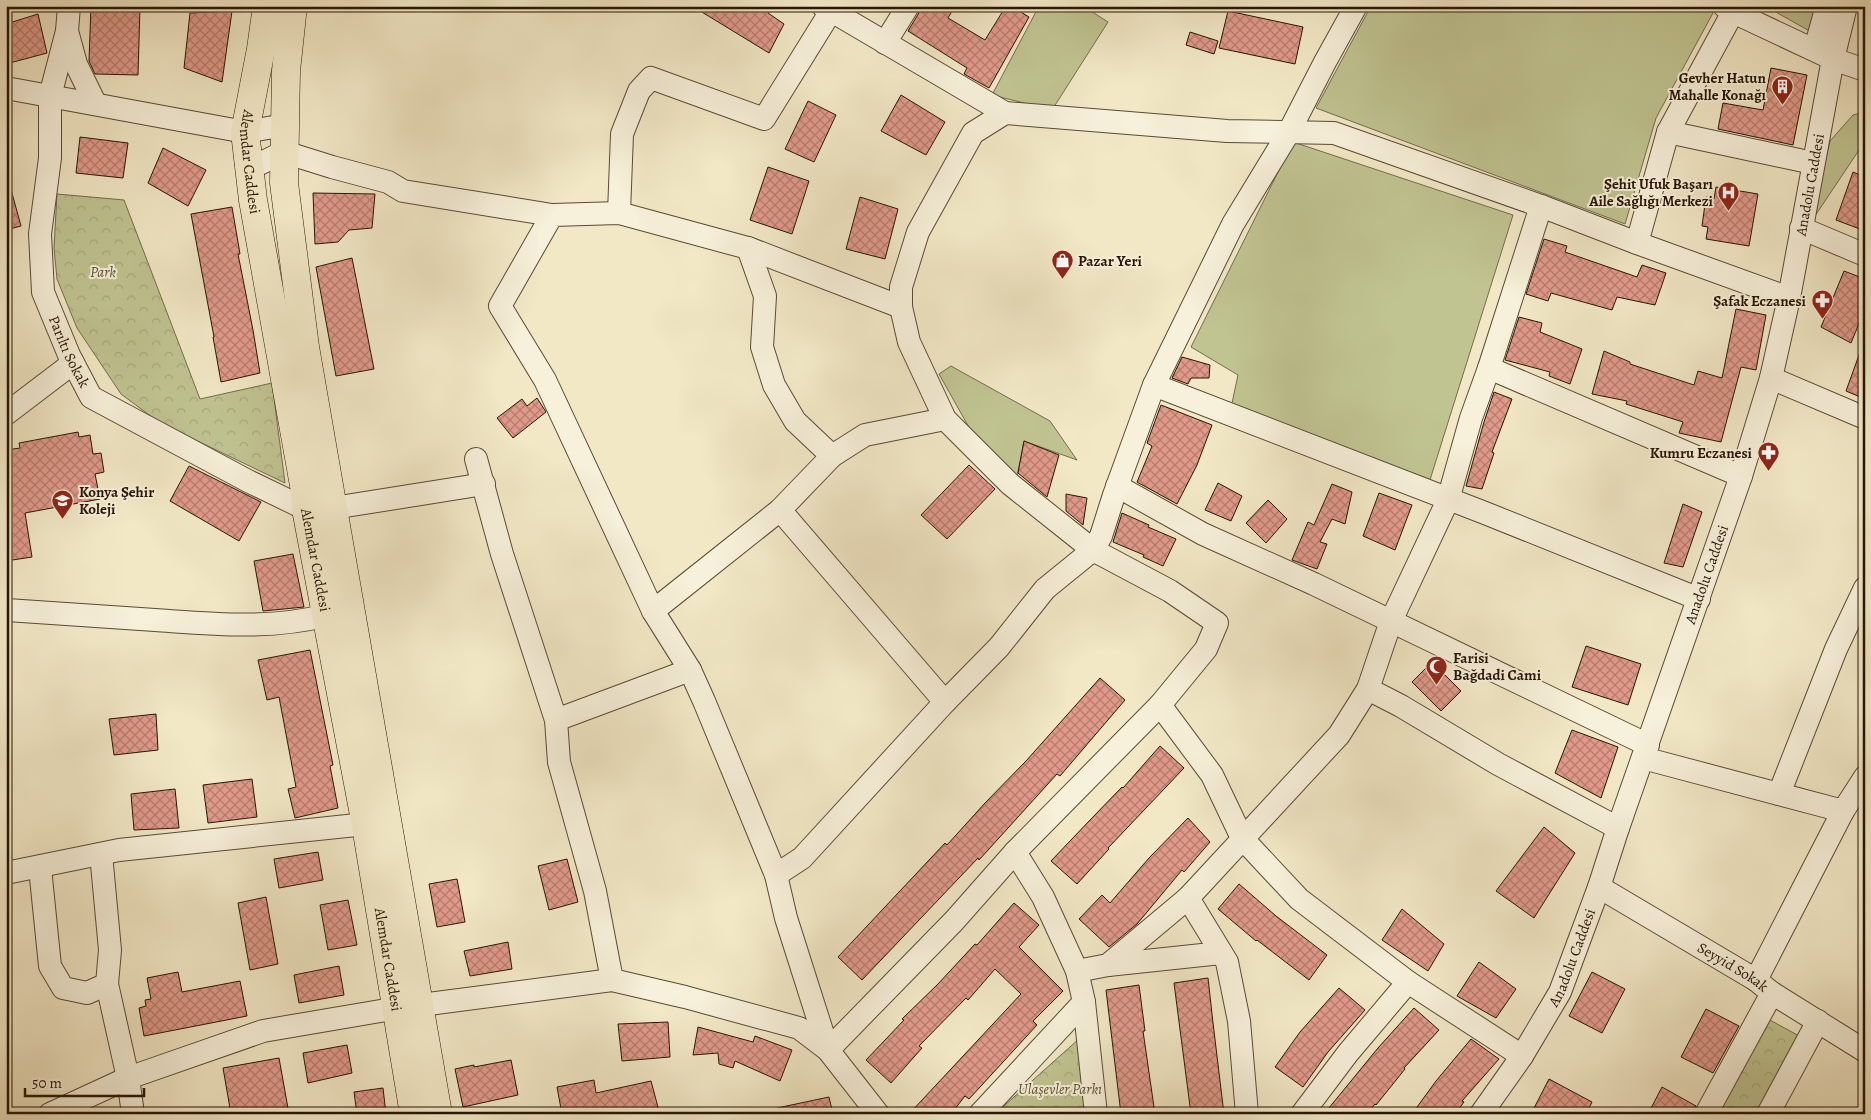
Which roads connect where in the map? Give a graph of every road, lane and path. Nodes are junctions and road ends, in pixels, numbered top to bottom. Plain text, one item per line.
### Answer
1 (69, 6) edge
2 (267, 6) edge
3 (293, 6) edge
4 (908, 6) edge
5 (1356, 6) edge
6 (1827, 6) edge
7 (1846, 6) edge
8 (827, 9) edge
9 (1729, 9) edge
10 (67, 31) junction
11 (1818, 38) dead end
12 (886, 43) junction
13 (1833, 59) junction
14 (1865, 70) edge
15 (6, 88) edge
16 (50, 96) junction
17 (95, 103) junction
18 (1005, 113) junction
19 (285, 125) junction
20 (245, 132) junction
21 (1289, 132) junction
22 (1668, 132) junction
23 (284, 152) junction
24 (1813, 163) junction
25 (249, 169) junction
26 (1541, 206) junction
27 (619, 213) junction
28 (552, 214) junction
29 (1801, 228) junction
30 (1637, 243) junction
31 (748, 248) junction
32 (1865, 255) edge
33 (1789, 298) junction
34 (901, 307) junction
35 (73, 363) junction
36 (1489, 368) junction
37 (1771, 378) junction
38 (1154, 385) junction
39 (6, 414) edge
40 (1865, 418) edge
41 (945, 419) junction
42 (832, 456) junction
43 (476, 459) dead end
44 (1741, 476) junction
45 (484, 484) junction
46 (1117, 486) junction
47 (1448, 500) junction
48 (306, 508) junction
49 (334, 508) junction
50 (780, 510) junction
51 (1093, 550) junction
52 (1865, 588) edge
53 (1699, 598) junction
54 (6, 610) edge
55 (653, 611) junction
56 (327, 615) junction
57 (1392, 621) junction
58 (690, 670) junction
59 (1368, 689) junction
60 (946, 702) junction
61 (1160, 705) junction
62 (556, 720) junction
63 (1645, 752) junction
64 (1865, 777) edge
65 (1779, 794) junction
66 (1844, 812) junction
67 (366, 824) junction
68 (1618, 828) junction
69 (1242, 838) junction
70 (1015, 852) junction
71 (101, 854) junction
72 (40, 868) junction
73 (6, 873) edge
74 (776, 875) junction
75 (1599, 887) junction
76 (1188, 898) junction
77 (1221, 953) junction
78 (1108, 965) junction
79 (1077, 971) junction
80 (612, 980) junction
81 (1408, 982) junction
82 (107, 984) junction
83 (1764, 986) junction
84 (1084, 1002) junction
85 (409, 1007) junction
86 (1818, 1021) junction
87 (1863, 1045) edge
88 (828, 1050) junction
89 (1522, 1056) junction
90 (128, 1078) junction
91 (872, 1112) edge
92 (981, 1113) edge
93 (50, 1114) edge
94 (133, 1114) edge
95 (414, 1114) edge
96 (438, 1114) edge
97 (1096, 1114) edge
98 (1246, 1114) edge
99 (1302, 1114) edge
100 (1481, 1114) edge
101 (1706, 1114) edge
102 (1768, 1114) edge

1 - 10 street
2 - 20 main road, Alemdar Caddesi
3 - 19 main road, Alemdar Caddesi
4 - 12 street
5 - 21 street
6 - 11 street
7 - 13 street, Anadolu Caddesi
8 - 12 street
8 - 27 street
9 - 13 street
9 - 22 street
10 - 16 street, Parıltı Sokak
10 - 17 street
12 - 18 street
13 - 14 street
13 - 24 street, Anadolu Caddesi
15 - 16 street
16 - 17 street
16 - 35 street, Parıltı Sokak
17 - 20 street
18 - 21 street
18 - 34 street
19 - 20 street
19 - 23 main road, Alemdar Caddesi
20 - 25 main road, Alemdar Caddesi
21 - 26 street
21 - 38 street
22 - 24 street
22 - 30 street
23 - 25 street
23 - 28 street
23 - 49 main road, Alemdar Caddesi
24 - 29 street, Anadolu Caddesi
25 - 48 main road, Alemdar Caddesi
26 - 30 street
26 - 36 street
27 - 28 street
27 - 31 street
28 - 55 street
29 - 32 street
29 - 33 street, Anadolu Caddesi
30 - 33 street
31 - 34 street
31 - 42 street
33 - 37 street, Anadolu Caddesi
34 - 41 street
35 - 39 street
35 - 48 street, Parıltı Sokak
36 - 44 street
36 - 47 street
37 - 40 street
37 - 44 street, Anadolu Caddesi
38 - 46 street
38 - 47 street
41 - 42 street
41 - 51 street
42 - 50 street
43 - 45 street
44 - 53 street, Anadolu Caddesi
45 - 49 street
45 - 62 street
46 - 51 street
46 - 57 street
47 - 53 street
47 - 57 street
48 - 56 main road, Alemdar Caddesi
49 - 85 main road, Alemdar Caddesi
50 - 55 street
50 - 60 street
51 - 60 street
51 - 61 street
52 - 65 street
53 - 63 street, Anadolu Caddesi
54 - 56 street
55 - 58 street
56 - 67 main road, Alemdar Caddesi
57 - 59 street
57 - 63 street
58 - 62 street
58 - 74 street
59 - 68 street
59 - 69 street
60 - 74 street
61 - 69 street
61 - 70 street
62 - 80 street
63 - 65 street
63 - 68 street, Anadolu Caddesi
64 - 66 street
65 - 66 street
66 - 83 street
67 - 71 street
67 - 85 main road, Alemdar Caddesi
68 - 75 street, Anadolu Caddesi
69 - 76 street
69 - 81 street
70 - 79 street
70 - 88 street
71 - 72 street
71 - 82 street
72 - 73 street
72 - 82 street
74 - 88 street
75 - 83 street, Seyyid Sokak
75 - 89 street, Anadolu Caddesi
76 - 77 street
76 - 78 street
77 - 78 street
77 - 98 street
78 - 79 street
79 - 84 street
80 - 85 street
80 - 88 street
81 - 89 street
81 - 99 street
82 - 90 street
83 - 86 street, Seyyid Sokak
83 - 101 street
84 - 92 street
84 - 97 street
85 - 90 street
85 - 95 main road, Alemdar Caddesi
85 - 96 main road, Alemdar Caddesi
86 - 87 street, Seyyid Sokak
86 - 102 street
88 - 91 street
89 - 100 street, Anadolu Caddesi
90 - 93 street
90 - 94 street

